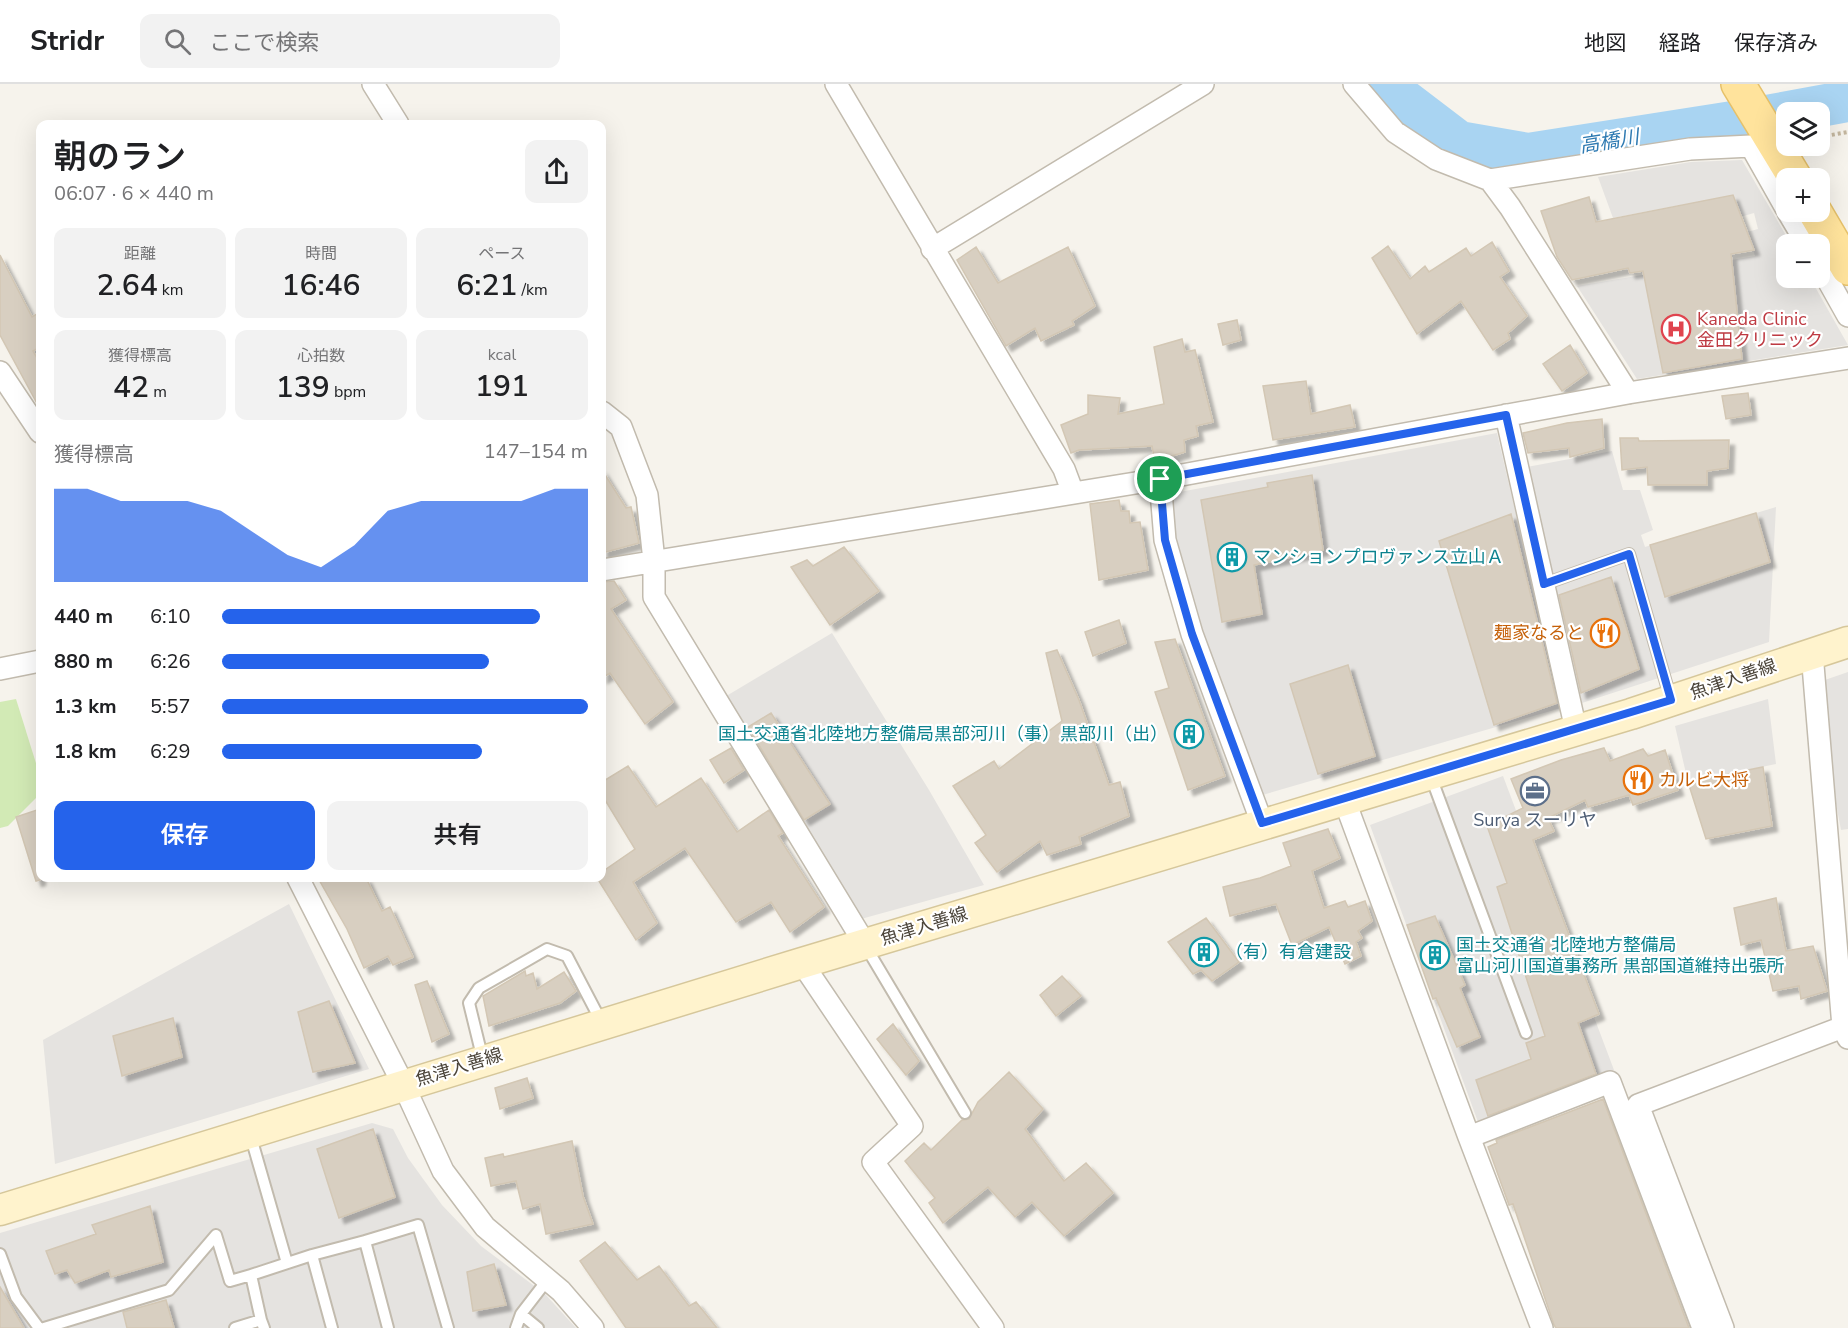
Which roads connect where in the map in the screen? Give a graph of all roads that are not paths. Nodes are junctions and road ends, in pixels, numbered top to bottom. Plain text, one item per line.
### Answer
1 (373, 84) edge
2 (836, 84) edge
3 (1203, 84) edge
4 (1354, 84) edge
5 (1738, 84) edge
6 (396, 120) edge
7 (1789, 168) edge
8 (1490, 180) junction
9 (1776, 190) edge
10 (1821, 222) edge
11 (932, 249) junction
12 (1848, 268) edge
13 (1830, 284) edge
14 (1848, 316) edge
15 (1848, 358) edge
16 (0, 372) edge
17 (1628, 393) junction
18 (606, 415) edge
19 (1506, 415) junction
20 (36, 426) edge
21 (1160, 479) junction
22 (1073, 493) junction
23 (654, 561) junction
24 (606, 569) edge
25 (1544, 584) junction
26 (1848, 642) edge
27 (1812, 652) junction
28 (36, 662) edge
29 (0, 669) edge
30 (1671, 700) junction
31 (1576, 730) junction
32 (1430, 774) junction
33 (1344, 799) junction
34 (1262, 823) junction
35 (300, 882) edge
36 (865, 944) junction
37 (802, 963) junction
38 (602, 1024) junction
39 (1526, 1033) dead end
40 (1846, 1033) edge
41 (483, 1060) junction
42 (404, 1084) junction
43 (965, 1113) dead end
44 (250, 1132) junction
45 (1469, 1137) junction
46 (0, 1210) edge
47 (365, 1241) junction
48 (0, 1254) edge
49 (312, 1255) junction
50 (288, 1263) junction
51 (251, 1275) junction
52 (548, 1279) junction
53 (521, 1314) junction
54 (263, 1324) edge
55 (39, 1328) edge
56 (44, 1328) edge
57 (234, 1328) edge
58 (332, 1328) edge
59 (388, 1328) edge
60 (448, 1328) edge
61 (516, 1328) edge
62 (538, 1328) edge
63 (593, 1328) edge
64 (993, 1328) edge
65 (1542, 1328) edge
66 (1703, 1328) edge
67 (1723, 1328) edge

1 - 6 street
2 - 11 street
3 - 11 street
4 - 8 street
5 - 7 main road
8 - 9 street
8 - 17 street
10 - 12 main road
11 - 22 street
13 - 14 street
15 - 17 street
16 - 20 street
17 - 19 street
18 - 23 street
19 - 21 street
19 - 25 street
21 - 22 street
21 - 34 street
22 - 23 street
23 - 24 street
23 - 36 street
25 - 30 lane
25 - 31 street
26 - 27 main road, 魚津入善線
27 - 30 main road, 魚津入善線
27 - 40 street
28 - 29 street
30 - 31 main road, 魚津入善線
31 - 32 main road, 魚津入善線
32 - 33 main road, 魚津入善線
32 - 39 lane
33 - 34 main road, 魚津入善線
33 - 45 street
34 - 36 main road, 魚津入善線
35 - 42 street
36 - 37 main road, 魚津入善線
36 - 43 lane
37 - 38 main road, 魚津入善線
37 - 64 street
38 - 41 main road, 魚津入善線
38 - 41 lane
40 - 67 street
41 - 42 main road, 魚津入善線
42 - 44 main road, 魚津入善線
42 - 52 street
44 - 46 main road, 魚津入善線
44 - 50 lane
45 - 65 street
45 - 66 street
47 - 49 lane
47 - 59 lane
47 - 60 lane
48 - 55 lane
49 - 50 lane
49 - 58 lane
50 - 51 lane
51 - 54 lane
51 - 56 lane
52 - 53 lane
52 - 63 street
53 - 61 lane
53 - 62 lane
54 - 57 lane

